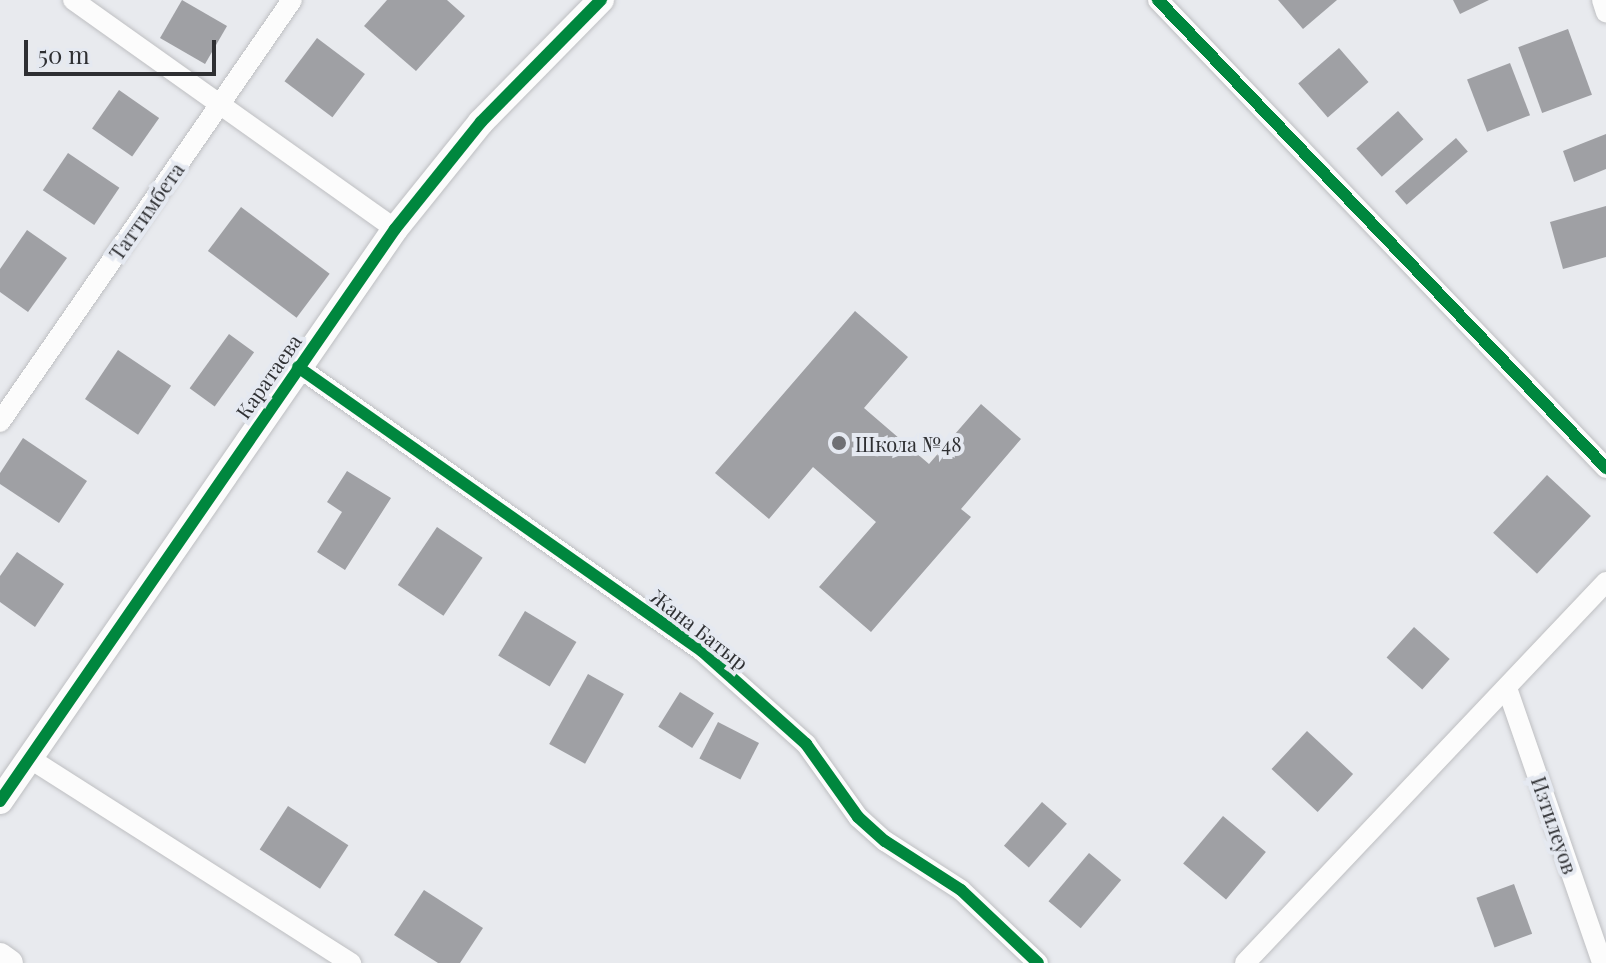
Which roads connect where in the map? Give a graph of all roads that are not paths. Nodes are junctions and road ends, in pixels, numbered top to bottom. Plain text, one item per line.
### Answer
1 (73, 0) edge
2 (292, 0) edge
3 (601, 0) edge
4 (1158, 0) edge
5 (1602, 0) edge
6 (1606, 12) edge
7 (219, 106) junction
8 (395, 229) junction
9 (298, 367) junction
10 (0, 422) edge
11 (1606, 468) edge
12 (1606, 582) edge
13 (1507, 688) junction
14 (29, 758) junction
15 (0, 801) edge
16 (0, 956) edge
17 (10, 963) edge
18 (351, 963) edge
19 (1038, 963) edge
20 (1245, 963) edge
21 (1602, 963) edge

1 - 7 street
2 - 7 street, Таттимбета
3 - 8 street, Каратаева
4 - 11 street
5 - 6 street
7 - 8 street
7 - 10 street, Таттимбета
8 - 9 street, Каратаева
9 - 14 street, Каратаева
9 - 19 street, Жана Батыр
12 - 13 street
13 - 20 street
13 - 21 street, Изтилеуов
14 - 15 street, Каратаева
14 - 18 street
16 - 17 street

